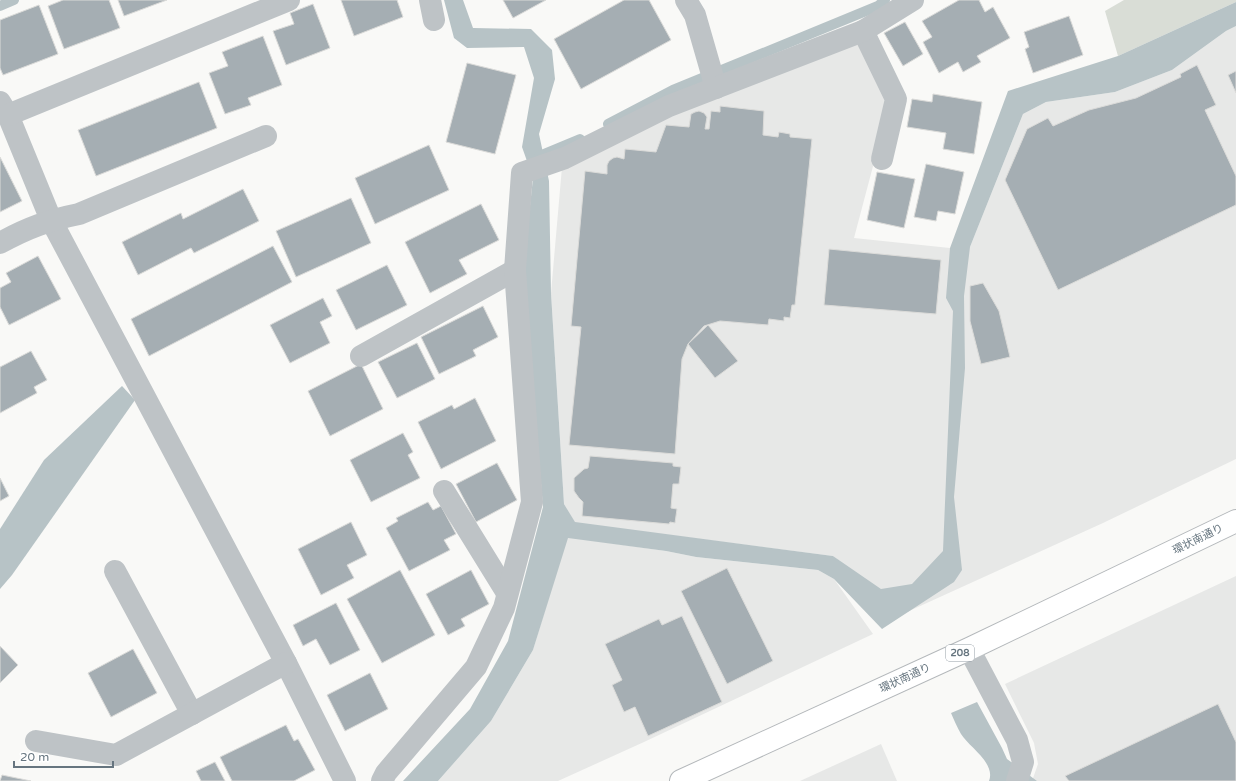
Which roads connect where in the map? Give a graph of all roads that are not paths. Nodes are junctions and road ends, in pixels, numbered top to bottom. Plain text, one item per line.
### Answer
1 (289, 0) edge
2 (686, 0) edge
3 (913, 0) edge
4 (863, 31) junction
5 (713, 78) junction
6 (4, 109) edge
7 (266, 136) dead end
8 (882, 159) dead end
9 (51, 220) junction
10 (0, 243) edge
11 (515, 270) junction
12 (361, 356) dead end
13 (444, 491) dead end
14 (1236, 521) edge
15 (115, 571) dead end
16 (508, 593) junction
17 (969, 649) junction
18 (286, 664) junction
19 (192, 714) junction
20 (36, 741) dead end
21 (1020, 771) edge
22 (345, 781) edge
23 (382, 781) edge
24 (681, 781) edge

1 - 6 street
2 - 5 street
3 - 4 street
4 - 5 street
4 - 8 street
5 - 11 street
6 - 9 street
7 - 9 street
9 - 10 street
9 - 18 street
11 - 12 street
11 - 16 street
13 - 16 street
14 - 17 highway, 環状南通り / 208
15 - 19 street
16 - 23 street
17 - 21 street
17 - 24 highway, 環状南通り / 208
18 - 19 street
18 - 22 street
19 - 20 street

